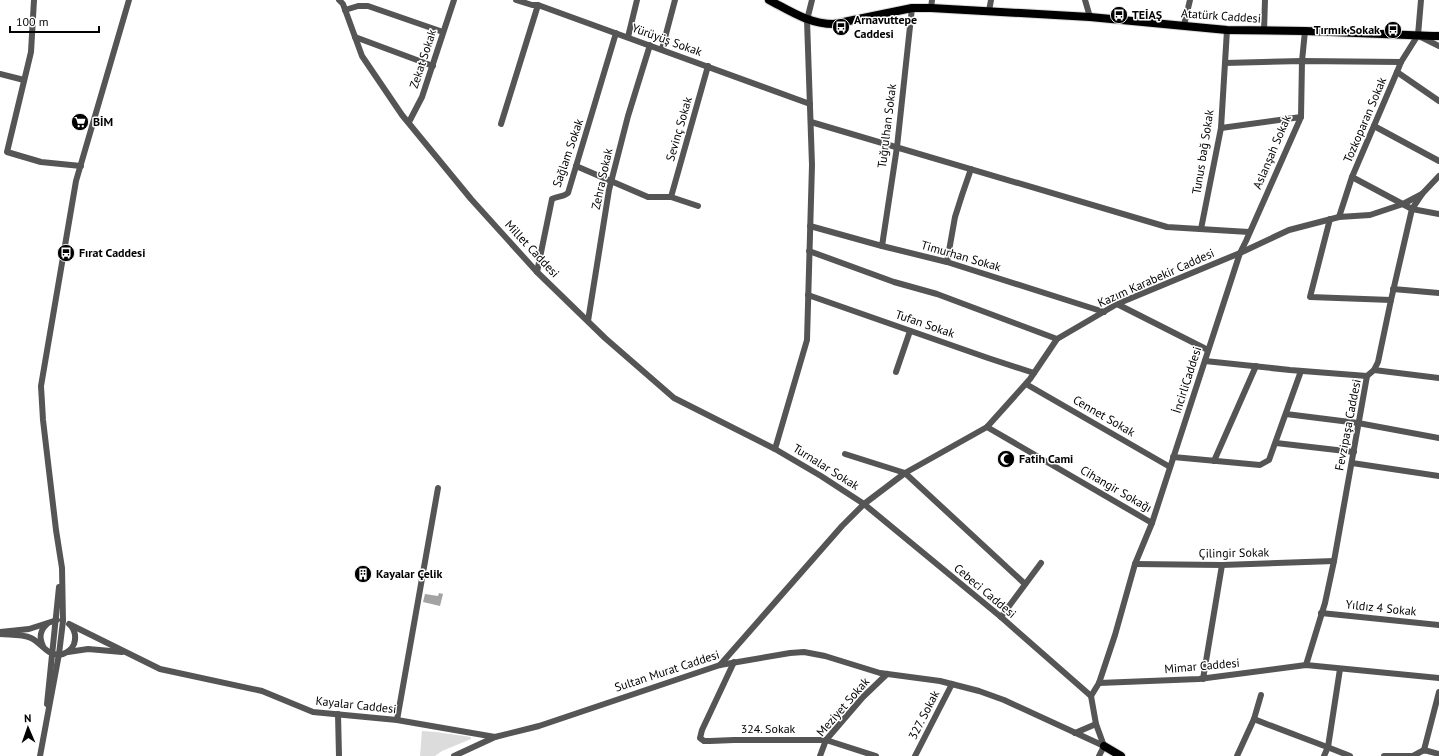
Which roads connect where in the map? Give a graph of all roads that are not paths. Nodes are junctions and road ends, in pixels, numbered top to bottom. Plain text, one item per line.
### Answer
1 (34, 0) edge
2 (129, 0) edge
3 (339, 0) edge
4 (454, 0) edge
5 (516, 0) edge
6 (637, 0) edge
7 (675, 0) edge
8 (769, 0) edge
9 (812, 0) edge
10 (990, 0) edge
11 (1085, 0) edge
12 (1190, 0) edge
13 (1265, 0) edge
14 (1421, 0) edge
15 (535, 4) edge
16 (931, 4) edge
17 (912, 8) junction
18 (345, 10) junction
19 (990, 11) junction
20 (1090, 17) junction
21 (808, 20) junction
22 (1184, 25) junction
23 (1227, 30) junction
24 (1264, 31) junction
25 (1305, 31) junction
26 (443, 32) junction
27 (616, 33) junction
28 (1418, 35) junction
29 (1439, 36) edge
30 (355, 37) junction
31 (628, 37) junction
32 (650, 45) junction
33 (1439, 46) edge
34 (662, 49) junction
35 (1302, 61) junction
36 (1401, 62) junction
37 (1225, 63) junction
38 (433, 66) junction
39 (708, 66) junction
40 (1397, 72) junction
41 (0, 74) edge
42 (24, 80) junction
43 (1439, 101) edge
44 (810, 104) junction
45 (1301, 117) junction
46 (409, 122) junction
47 (811, 122) junction
48 (501, 124) dead end
49 (1374, 126) junction
50 (1221, 128) junction
51 (897, 147) junction
52 (1439, 162) edge
53 (80, 166) junction
54 (576, 166) junction
55 (971, 169) junction
56 (1439, 176) edge
57 (1352, 177) junction
58 (611, 182) junction
59 (1422, 194) junction
60 (671, 197) junction
61 (1403, 204) junction
62 (698, 206) dead end
63 (1412, 209) junction
64 (1439, 214) edge
65 (1339, 217) junction
66 (1330, 219) junction
67 (810, 226) junction
68 (1201, 229) junction
69 (1249, 232) junction
70 (882, 246) junction
71 (809, 251) junction
72 (1240, 254) junction
73 (947, 262) junction
74 (537, 272) junction
75 (1393, 289) junction
76 (1439, 293) edge
77 (808, 295) junction
78 (1391, 300) junction
79 (1118, 304) junction
80 (1104, 312) junction
81 (588, 321) junction
82 (910, 331) junction
83 (1057, 339) junction
84 (1208, 350) junction
85 (1205, 361) junction
86 (1256, 366) junction
87 (1374, 370) junction
88 (1300, 371) junction
89 (896, 372) dead end
90 (1034, 373) junction
91 (1367, 376) junction
92 (1439, 378) edge
93 (1026, 384) junction
94 (1286, 414) junction
95 (1358, 423) junction
96 (987, 427) junction
97 (1439, 438) edge
98 (1276, 443) junction
99 (775, 449) junction
100 (1354, 452) junction
101 (845, 454) dead end
102 (1173, 457) junction
103 (1214, 461) junction
104 (1352, 463) junction
105 (1170, 467) junction
106 (905, 473) junction
107 (1439, 476) edge
108 (438, 488) dead end
109 (864, 504) junction
110 (1152, 523) junction
111 (1334, 562) junction
112 (1041, 563) dead end
113 (1135, 564) junction
114 (1222, 565) junction
115 (62, 568) junction
116 (1025, 584) junction
117 (1321, 613) junction
118 (1001, 617) junction
119 (55, 620) junction
120 (63, 621) junction
121 (48, 623) junction
122 (69, 624) junction
123 (1439, 625) edge
124 (0, 633) edge
125 (45, 649) junction
126 (126, 653) junction
127 (52, 654) junction
128 (62, 654) junction
129 (734, 662) junction
130 (720, 665) junction
131 (1306, 666) junction
132 (1340, 669) junction
133 (887, 674) junction
134 (1439, 678) edge
135 (1203, 679) junction
136 (1099, 683) junction
137 (952, 684) junction
138 (1439, 692) edge
139 (1261, 695) dead end
140 (1090, 696) junction
141 (338, 714) junction
142 (1254, 719) junction
143 (397, 720) junction
144 (1096, 724) junction
145 (1075, 733) junction
146 (495, 737) junction
147 (826, 740) junction
148 (1104, 746) junction
149 (1328, 747) junction
150 (1424, 750) junction
151 (41, 753) edge
152 (1439, 754) edge
153 (339, 756) edge
154 (454, 756) edge
155 (820, 756) edge
156 (876, 756) edge
157 (915, 756) edge
158 (1099, 756) edge
159 (1121, 756) edge
160 (1237, 756) edge
161 (1324, 756) edge
162 (1350, 756) edge
163 (1384, 756) edge

1 - 42 street
2 - 53 street
3 - 18 street, Millet Caddesi
4 - 26 street, Zekat Sokak
5 - 15 street, Yürüyüş Sokak
6 - 31 street
7 - 34 street
8 - 21 main road, Atatürk Caddesi
9 - 21 street
10 - 19 street
11 - 20 street
12 - 22 street
13 - 24 street
14 - 28 street
15 - 27 street, Yürüyüş Sokak
15 - 48 street
16 - 17 main road, Atatürk Caddesi
16 - 19 main road, Atatürk Caddesi
17 - 21 main road, Atatürk Caddesi
17 - 51 street, Tuğrulhan Sokak
18 - 26 street
18 - 30 street, Millet Caddesi
19 - 20 main road, Atatürk Caddesi
20 - 22 main road, Atatürk Caddesi
21 - 44 street
22 - 23 main road, Atatürk Caddesi
23 - 24 main road, Atatürk Caddesi
23 - 37 street, Tunus bağ Sokak
24 - 25 main road, Atatürk Caddesi
25 - 28 main road, Atatürk Caddesi
25 - 35 street, Aslanşah Sokak
26 - 38 street, Zekat Sokak
27 - 31 street, Yürüyüş Sokak
27 - 54 street, Sağlam Sokak
28 - 29 main road, Atatürk Caddesi
28 - 33 street
28 - 36 street, Tozkoparan Sokak
30 - 38 street
30 - 46 street, Millet Caddesi
31 - 32 street, Yürüyüş Sokak
32 - 34 street, Yürüyüş Sokak
32 - 58 street, Zehra Sokak
34 - 39 street, Yürüyüş Sokak
35 - 36 street
35 - 37 street
35 - 45 street, Aslanşah Sokak
36 - 40 street, Tozkoparan Sokak
37 - 50 street, Tunus bağ Sokak
38 - 46 street, Zekat Sokak
39 - 44 street, Yürüyüş Sokak
39 - 60 street, Sevinç Sokak
40 - 43 street
40 - 49 street, Tozkoparan Sokak
41 - 42 street
42 - 53 street
44 - 47 street
45 - 50 street
45 - 69 street, Aslanşah Sokak
46 - 74 street, Millet Caddesi
47 - 51 street
47 - 67 street
49 - 52 street
49 - 57 street, Tozkoparan Sokak
50 - 68 street, Tunus bağ Sokak
51 - 55 street
51 - 70 street, Tuğrulhan Sokak
53 - 115 street
54 - 58 street
54 - 74 street, Sağlam Sokak
55 - 68 street
55 - 73 street
56 - 59 street, Fevzipaşa Caddesi
57 - 61 street
57 - 65 street, Tozkoparan Sokak
58 - 60 street
58 - 81 street, Zehra Sokak
59 - 61 street
59 - 63 street, Fevzipaşa Caddesi
60 - 62 street
61 - 63 street
61 - 65 street
63 - 64 street
63 - 75 street, Fevzipaşa Caddesi
65 - 66 street
66 - 72 street
66 - 78 street
67 - 70 street, Timurhan Sokak
67 - 71 street
68 - 69 street
69 - 72 street, Aslanşah Sokak
70 - 73 street, Timurhan Sokak
71 - 77 street
71 - 83 street
72 - 79 street, Kazım Karabekir Caddesi
72 - 84 street, İncirliCaddesi
73 - 80 street, Timurhan Sokak
74 - 81 street, Millet Caddesi
75 - 76 street
75 - 78 street, Fevzipaşa Caddesi
77 - 82 street, Tufan Sokak
77 - 99 street
78 - 87 street, Fevzipaşa Caddesi
79 - 80 street, Kazım Karabekir Caddesi
79 - 84 street
80 - 83 street, Kazım Karabekir Caddesi
81 - 99 street, Millet Caddesi
82 - 89 street
82 - 90 street, Tufan Sokak
83 - 90 street, Kazım Karabekir Caddesi
84 - 85 street, İncirliCaddesi
85 - 86 street
85 - 102 street, İncirliCaddesi
86 - 88 street
86 - 103 street
87 - 91 street, Fevzipaşa Caddesi
87 - 92 street
88 - 91 street
88 - 94 street
90 - 93 street, Kazım Karabekir Caddesi
91 - 95 street, Fevzipaşa Caddesi
93 - 96 street, Kazım Karabekir Caddesi
93 - 105 street, Cennet Sokak
94 - 95 street
94 - 98 street
95 - 97 street
95 - 100 street, Fevzipaşa Caddesi
96 - 106 street, Kazım Karabekir Caddesi
96 - 110 street, Cihangir Sokağı
98 - 100 street
98 - 103 street
99 - 109 street, Turnalar Sokak
100 - 104 street, Fevzipaşa Caddesi
101 - 106 street
102 - 103 street
102 - 105 street, İncirliCaddesi
104 - 107 street
104 - 111 street, Fevzipaşa Caddesi
105 - 110 street, İncirliCaddesi
106 - 109 street, Kazım Karabekir Caddesi
106 - 116 street
108 - 143 street
109 - 118 street, Cebeci Caddesi
109 - 130 street, Kazım Karabekir Caddesi
110 - 113 street, İncirliCaddesi
111 - 114 street, Çilingir Sokak
111 - 117 street, Fevzipaşa Caddesi
112 - 116 street
113 - 114 street, Çilingir Sokak
113 - 136 street, İncirliCaddesi
114 - 135 street
115 - 119 street
115 - 120 street
116 - 118 street
117 - 123 street, Yıldız 4 Sokak
117 - 131 street, Fevzipaşa Caddesi
118 - 140 street, Cebeci Caddesi
119 - 120 street, Kayalar Caddesi
119 - 121 street
119 - 127 street
120 - 122 street, Kayalar Caddesi
120 - 128 street
121 - 124 street
121 - 125 street
122 - 126 street, Kayalar Caddesi
122 - 128 street
124 - 125 street
125 - 127 street
126 - 128 street
126 - 141 street, Kayalar Caddesi
127 - 128 street
127 - 151 street
128 - 151 street
129 - 130 street, Sultan Murat Caddesi
129 - 133 street, Sultan Murat Caddesi
129 - 147 street, 324. Sokak
130 - 146 street, Sultan Murat Caddesi
131 - 132 street, Mimar Caddesi
131 - 135 street, Mimar Caddesi
132 - 134 street
132 - 149 street
133 - 137 street, Sultan Murat Caddesi
133 - 147 street, Meziyet Sokak
135 - 136 street, Mimar Caddesi
136 - 140 street, İncirliCaddesi
137 - 145 street, Sultan Murat Caddesi
137 - 157 street, 327. Sokak
138 - 150 street
139 - 142 street
140 - 144 street
141 - 143 street, Kayalar Caddesi
141 - 153 street
142 - 149 street
142 - 160 street
143 - 146 street, Kayalar Caddesi
144 - 145 street
144 - 148 street
145 - 148 street, Sultan Murat Caddesi
146 - 154 street, Sultan Murat Caddesi
147 - 155 street, Meziyet Sokak
147 - 156 street
148 - 158 street
148 - 159 main road
149 - 161 street
149 - 162 street
150 - 152 street
150 - 163 street

